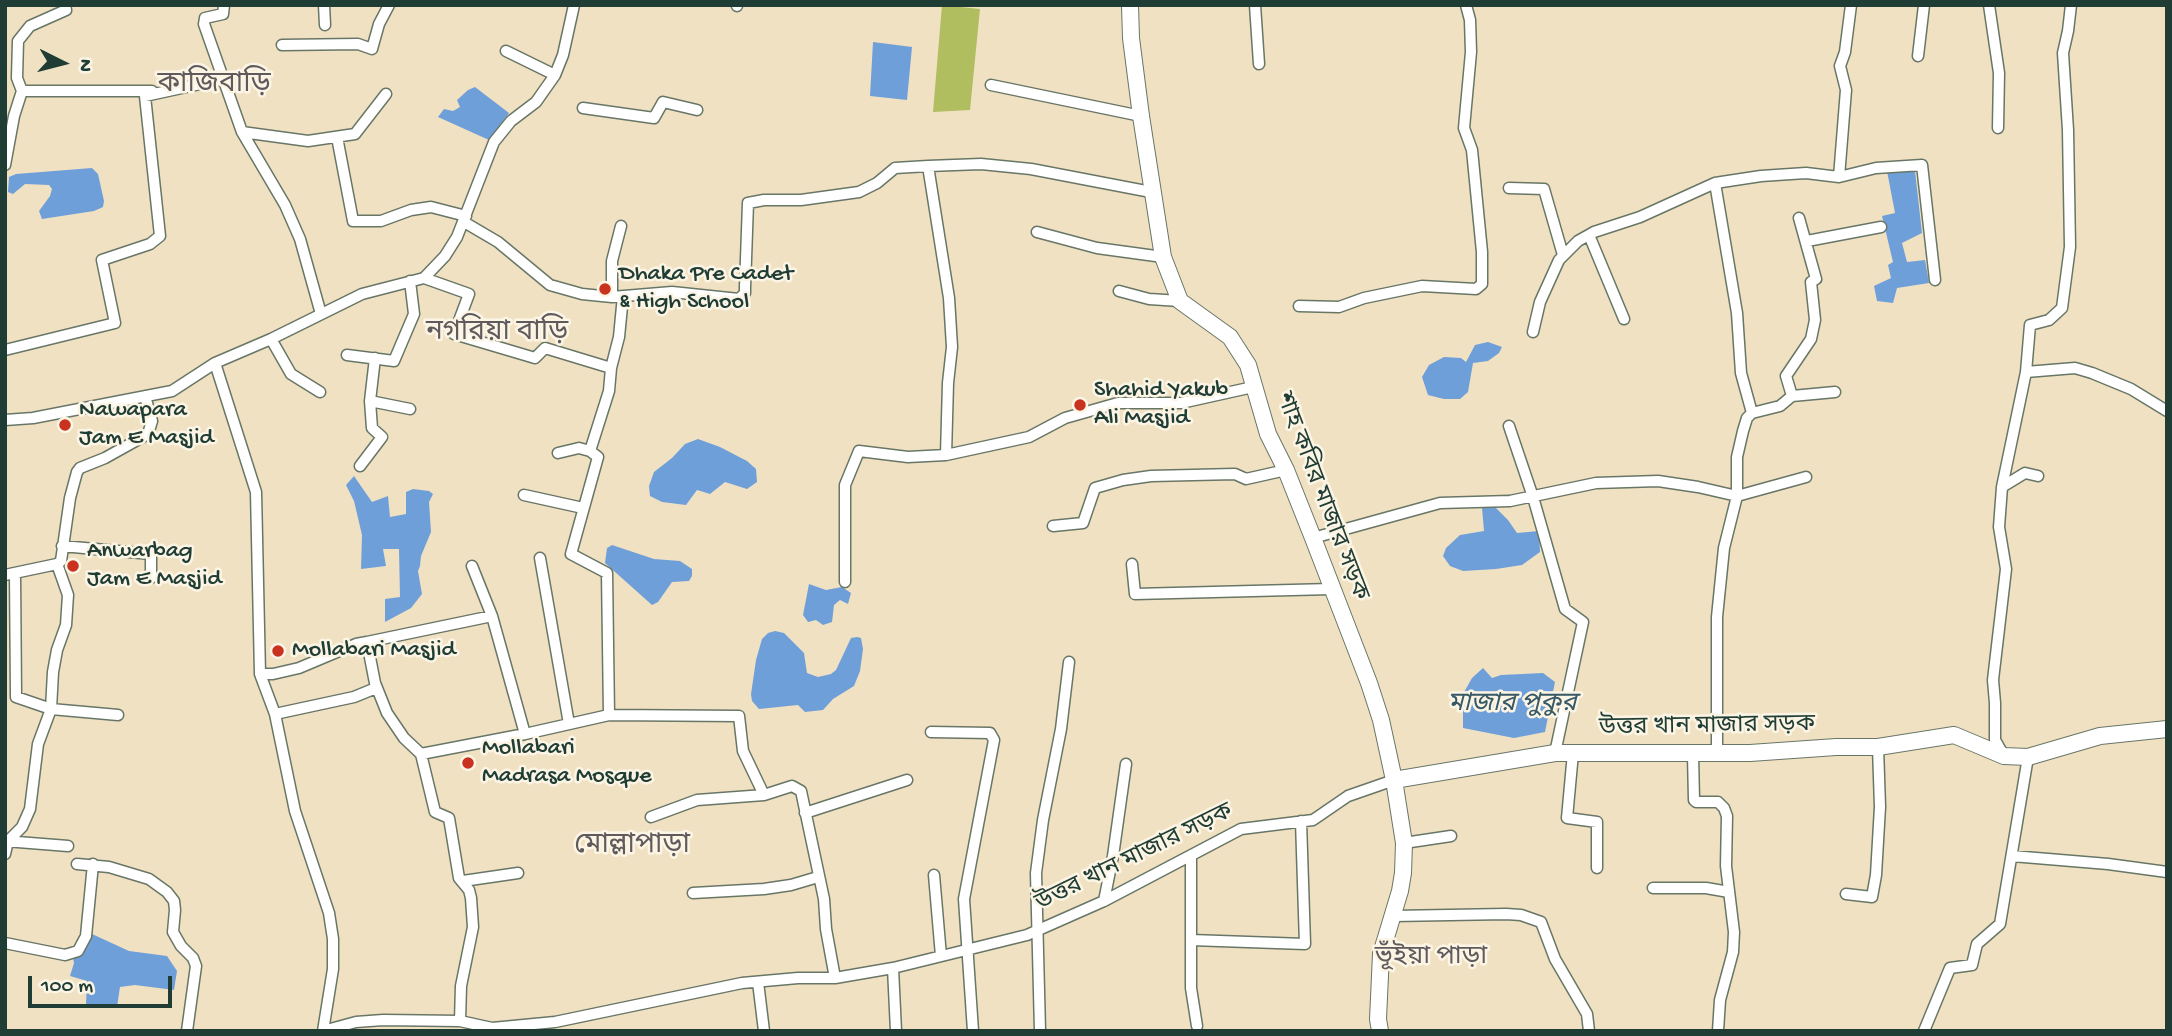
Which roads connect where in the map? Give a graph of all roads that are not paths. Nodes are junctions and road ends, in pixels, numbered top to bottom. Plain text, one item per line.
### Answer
1 (65, 5) edge
2 (224, 5) edge
3 (324, 5) edge
4 (389, 5) edge
5 (573, 5) edge
6 (1130, 5) edge
7 (1255, 5) edge
8 (1466, 5) edge
9 (1851, 5) edge
10 (1924, 5) edge
11 (1989, 5) edge
12 (2071, 5) edge
13 (325, 25) dead end
14 (282, 45) dead end
15 (506, 51) dead end
16 (5, 52) edge
17 (18, 52) junction
18 (1918, 56) dead end
19 (1259, 64) dead end
20 (555, 75) junction
21 (222, 79) junction
22 (990, 85) dead end
23 (22, 90) junction
24 (162, 91) junction
25 (386, 94) dead end
26 (583, 108) dead end
27 (697, 110) dead end
28 (1141, 116) junction
29 (1998, 128) dead end
30 (242, 132) junction
31 (337, 137) junction
32 (5, 165) edge
33 (928, 166) junction
34 (1839, 177) junction
35 (1716, 183) junction
36 (1509, 188) dead end
37 (1151, 192) junction
38 (1799, 218) dead end
39 (465, 219) junction
40 (621, 226) dead end
41 (1881, 227) dead end
42 (1037, 232) dead end
43 (1589, 235) junction
44 (1807, 241) junction
45 (1563, 255) junction
46 (1163, 257) junction
47 (424, 278) junction
48 (1935, 280) dead end
49 (410, 281) junction
50 (1119, 291) dead end
51 (617, 297) junction
52 (1180, 301) junction
53 (1299, 306) dead end
54 (321, 314) junction
55 (1624, 319) dead end
56 (1533, 332) dead end
57 (271, 340) junction
58 (5, 351) edge
59 (347, 355) dead end
60 (375, 358) junction
61 (215, 363) junction
62 (611, 368) junction
63 (2026, 372) junction
64 (1252, 387) junction
65 (320, 392) dead end
66 (1835, 392) dead end
67 (145, 396) junction
68 (1792, 396) junction
69 (370, 401) junction
70 (410, 409) dead end
71 (2167, 411) edge
72 (1752, 414) junction
73 (5, 420) edge
74 (1509, 426) dead end
75 (590, 451) junction
76 (558, 453) dead end
77 (946, 454) junction
78 (360, 466) dead end
79 (1286, 470) junction
80 (2038, 476) dead end
81 (1806, 477) dead end
82 (2002, 487) junction
83 (524, 495) dead end
84 (1737, 496) junction
85 (1533, 497) junction
86 (583, 508) junction
87 (1053, 526) dead end
88 (1313, 538) junction
89 (62, 546) junction
90 (540, 558) dead end
91 (57, 564) junction
92 (1132, 564) dead end
93 (472, 566) dead end
94 (10, 574) edge
95 (151, 578) dead end
96 (845, 582) dead end
97 (1331, 589) junction
98 (492, 616) junction
99 (367, 642) junction
100 (1069, 662) dead end
101 (260, 674) junction
102 (376, 688) junction
103 (51, 709) junction
104 (275, 714) junction
105 (118, 715) dead end
106 (609, 715) junction
107 (569, 724) junction
108 (2167, 729) edge
109 (931, 732) dead end
110 (525, 734) junction
111 (1878, 747) junction
112 (1555, 753) junction
113 (1573, 753) junction
114 (421, 754) junction
115 (1717, 754) junction
116 (1693, 755) junction
117 (2004, 756) junction
118 (2028, 757) junction
119 (1126, 764) dead end
120 (907, 780) dead end
121 (1394, 780) junction
122 (764, 795) junction
123 (805, 813) junction
124 (651, 817) dead end
125 (1301, 821) junction
126 (1451, 836) dead end
127 (7, 841) edge
128 (1404, 844) junction
129 (68, 846) dead end
130 (5, 854) edge
131 (1191, 856) junction
132 (2012, 856) junction
133 (77, 864) dead end
134 (93, 864) junction
135 (1597, 867) dead end
136 (2167, 872) edge
137 (518, 873) dead end
138 (934, 876) dead end
139 (818, 877) junction
140 (463, 881) junction
141 (1653, 888) dead end
142 (1729, 892) junction
143 (693, 893) dead end
144 (1846, 894) dead end
145 (1104, 901) junction
146 (1393, 916) junction
147 (1036, 932) junction
148 (1191, 940) junction
149 (5, 943) edge
150 (968, 950) junction
151 (941, 956) junction
152 (893, 968) junction
153 (835, 978) junction
154 (758, 982) junction
155 (460, 1021) junction
156 (1197, 1026) dead end
157 (492, 1030) edge
158 (187, 1031) edge
159 (323, 1031) edge
160 (764, 1031) edge
161 (896, 1031) edge
162 (973, 1031) edge
163 (1040, 1031) edge
164 (1380, 1031) edge
165 (1589, 1031) edge
166 (1718, 1031) edge
167 (1924, 1031) edge

1 - 17 street
2 - 21 street
3 - 13 street
4 - 14 street
5 - 20 street
6 - 28 main road
7 - 19 street
8 - 53 street
9 - 34 street
10 - 18 street
11 - 29 street
12 - 63 street
15 - 20 street
16 - 17 street
17 - 23 street
20 - 39 street
21 - 24 street
21 - 30 street
22 - 28 street
23 - 24 street
23 - 32 street
24 - 58 street
25 - 31 street
26 - 27 street
28 - 37 main road
30 - 31 street
30 - 54 street
31 - 39 street
33 - 37 street
33 - 51 street
33 - 77 street
34 - 35 street
34 - 48 street
35 - 43 street
35 - 72 street
36 - 45 street
37 - 46 main road
38 - 44 street
39 - 47 street
39 - 51 street
40 - 51 street
41 - 44 street
42 - 46 street
43 - 45 street
43 - 55 street
44 - 68 street
45 - 56 street
46 - 52 main road
47 - 49 street
47 - 62 street
49 - 54 street
49 - 60 street
50 - 52 street
51 - 62 street
52 - 64 main road, শাহ কবির মাজার সড়ক
54 - 57 street
57 - 61 street
57 - 65 street
59 - 60 street
60 - 69 street
61 - 67 street
61 - 101 street
62 - 75 street
63 - 71 street
63 - 82 street
64 - 77 street
64 - 79 main road, শাহ কবির মাজার সড়ক
66 - 68 street
67 - 73 street
67 - 89 street
68 - 72 street
69 - 70 street
69 - 78 street
72 - 84 street
74 - 85 street
75 - 76 street
75 - 86 street
77 - 96 street
79 - 87 street
79 - 88 main road, শাহ কবির মাজার সড়ক
80 - 82 street
81 - 84 street
82 - 117 street
83 - 86 street
84 - 85 street
84 - 115 street
85 - 88 street
85 - 112 street
86 - 106 street
88 - 97 main road, শাহ কবির মাজার সড়ক
89 - 91 street
89 - 95 street
90 - 107 street
91 - 94 street
91 - 103 street
92 - 97 street
93 - 98 street
94 - 103 street
97 - 121 main road, শাহ কবির মাজার সড়ক
98 - 99 street
98 - 110 street
99 - 101 street
99 - 102 street
100 - 147 street
101 - 104 street
102 - 104 street
102 - 114 street
103 - 105 street
103 - 127 street
104 - 159 street
106 - 107 street
106 - 122 street
107 - 110 street
108 - 118 main road, উত্তর খান মাজার সড়ক
109 - 150 street
110 - 114 street
111 - 115 main road, উত্তর খান মাজার সড়ক
111 - 117 main road, উত্তর খান মাজার সড়ক
111 - 144 street
112 - 113 main road, উত্তর খান মাজার সড়ক
112 - 121 main road, উত্তর খান মাজার সড়ক
113 - 116 main road, উত্তর খান মাজার সড়ক
113 - 135 street
114 - 140 street
115 - 116 main road, উত্তর খান মাজার সড়ক
116 - 142 street
117 - 118 main road, উত্তর খান মাজার সড়ক
118 - 132 street
119 - 145 street
120 - 123 street
121 - 125 street, উত্তর খান মাজার সড়ক
121 - 128 main road, শাহ কবির মাজার সড়ক
122 - 123 street
122 - 124 street
123 - 139 street
125 - 131 street, উত্তর খান মাজার সড়ক
125 - 148 street
126 - 128 street
127 - 129 street
127 - 130 street
128 - 146 main road, শাহ কবির মাজার সড়ক
131 - 145 street, উত্তর খান মাজার সড়ক
131 - 148 street
132 - 136 street
132 - 167 street
133 - 134 street
134 - 149 street
134 - 158 street
137 - 140 street
138 - 151 street
139 - 143 street
139 - 153 street
140 - 155 street
141 - 142 street
142 - 166 street
145 - 147 street, উত্তর খান মাজার সড়ক
146 - 164 main road, শাহ কবির মাজার সড়ক
146 - 165 street
147 - 150 street, উত্তর খান মাজার সড়ক
147 - 163 street
148 - 156 street
150 - 151 street, উত্তর খান মাজার সড়ক
150 - 162 street
151 - 152 street, উত্তর খান মাজার সড়ক
152 - 153 street, উত্তর খান মাজার সড়ক
152 - 161 street
153 - 154 street, উত্তর খান মাজার সড়ক
154 - 157 street, উত্তর খান মাজার সড়ক
154 - 160 street
155 - 157 street, উত্তর খান মাজার সড়ক
155 - 159 street, উত্তর খান মাজার সড়ক

